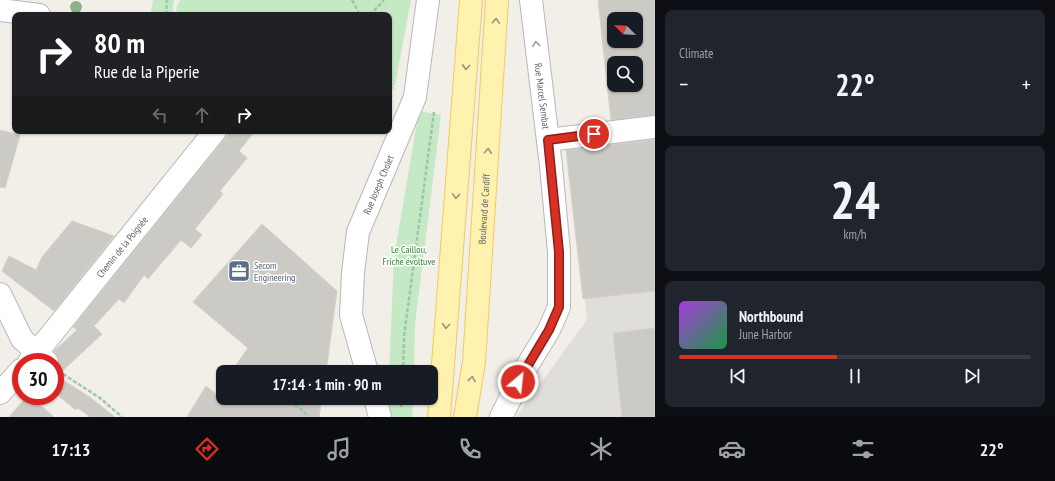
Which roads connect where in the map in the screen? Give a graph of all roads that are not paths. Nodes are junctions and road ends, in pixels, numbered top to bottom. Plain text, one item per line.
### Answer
1 (428, 0) edge
2 (471, 0) edge
3 (497, 0) edge
4 (531, 0) edge
5 (0, 10) edge
6 (16, 12) edge
7 (655, 127) edge
8 (213, 134) edge
9 (548, 140) junction
10 (0, 294) edge
11 (35, 353) edge
12 (51, 353) edge
13 (365, 365) edge
14 (12, 380) edge
15 (0, 393) edge
16 (439, 417) edge
17 (465, 417) edge
18 (501, 417) edge

1 - 13 street, Rue Joseph Cholet
2 -> 16 main road
17 -> 3 main road, Boulevard de Cardiff
9 -> 4 street, Rue Marcel Sembat
5 - 6 street
7 - 9 street
8 - 12 street, Chemin de la Poignée
9 - 18 street, Rue Marcel Sembat
10 - 11 street
14 - 15 street

